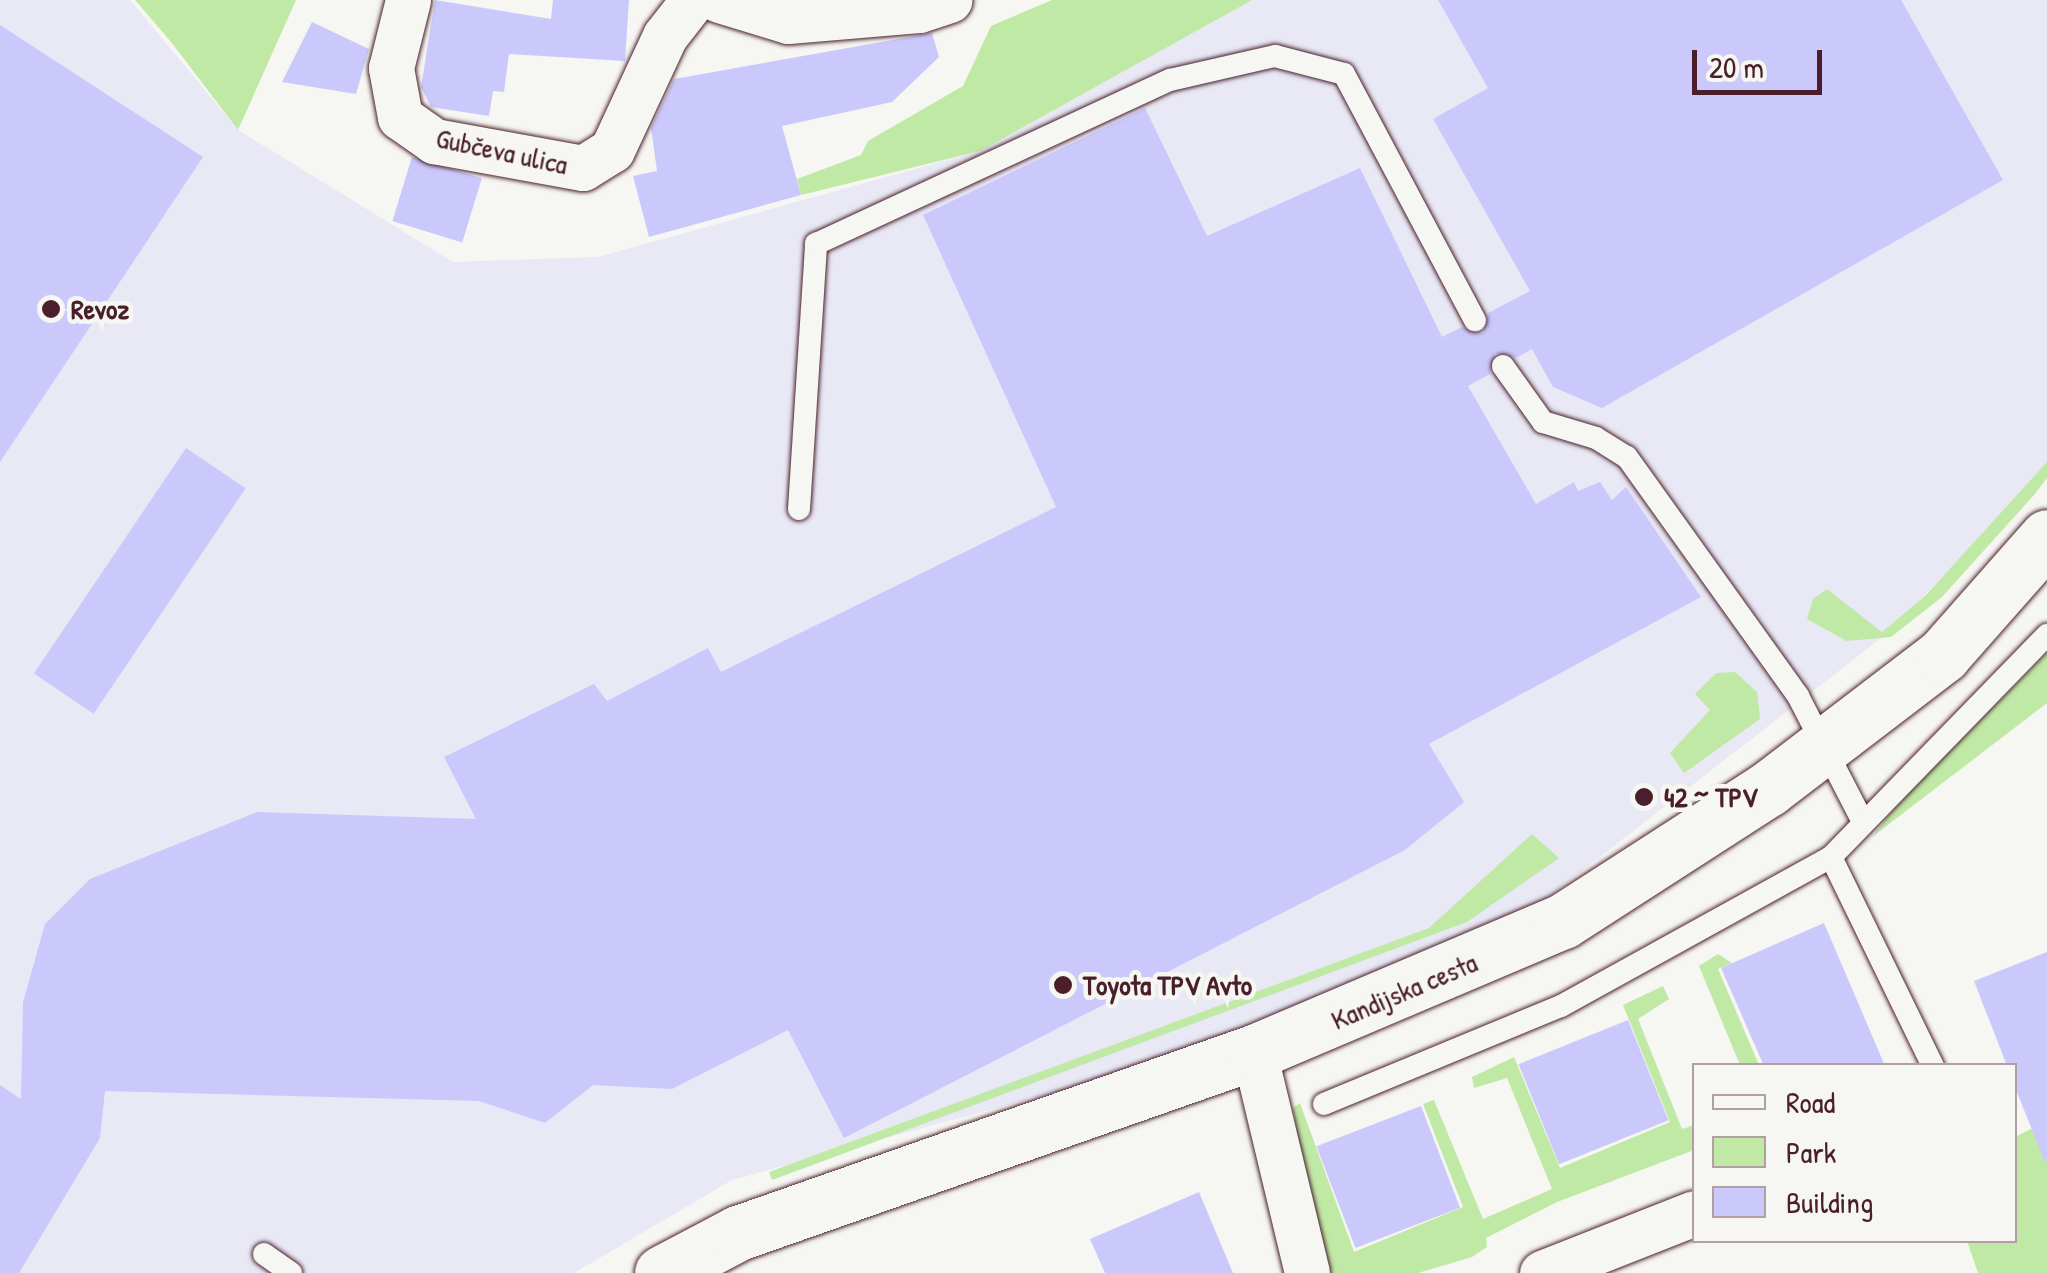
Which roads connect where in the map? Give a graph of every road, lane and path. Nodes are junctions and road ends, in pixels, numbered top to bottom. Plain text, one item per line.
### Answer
1 (408, 0) edge
2 (693, 0) edge
3 (719, 0) edge
4 (949, 0) edge
5 (1475, 320) dead end
6 (1503, 366) dead end
7 (800, 510) dead end
8 (2047, 537) edge
9 (2047, 636) edge
10 (1826, 747) junction
11 (1862, 820) junction
12 (1831, 857) junction
13 (1254, 1052) junction
14 (1933, 1063) edge
15 (1324, 1104) dead end
16 (1692, 1214) edge
17 (264, 1254) dead end
18 (292, 1273) edge
19 (662, 1273) edge
20 (1308, 1273) edge
21 (1542, 1273) edge

1 - 2 street, Gubčeva ulica
3 - 4 street
5 - 7 lane
6 - 10 lane
8 - 10 main road, Kandijska cesta
9 - 11 lane
10 - 11 lane
10 - 13 main road, Kandijska cesta
11 - 12 lane
12 - 14 lane
12 - 15 lane
13 - 19 main road, Kandijska cesta
13 - 20 street
16 - 21 street
17 - 18 lane

